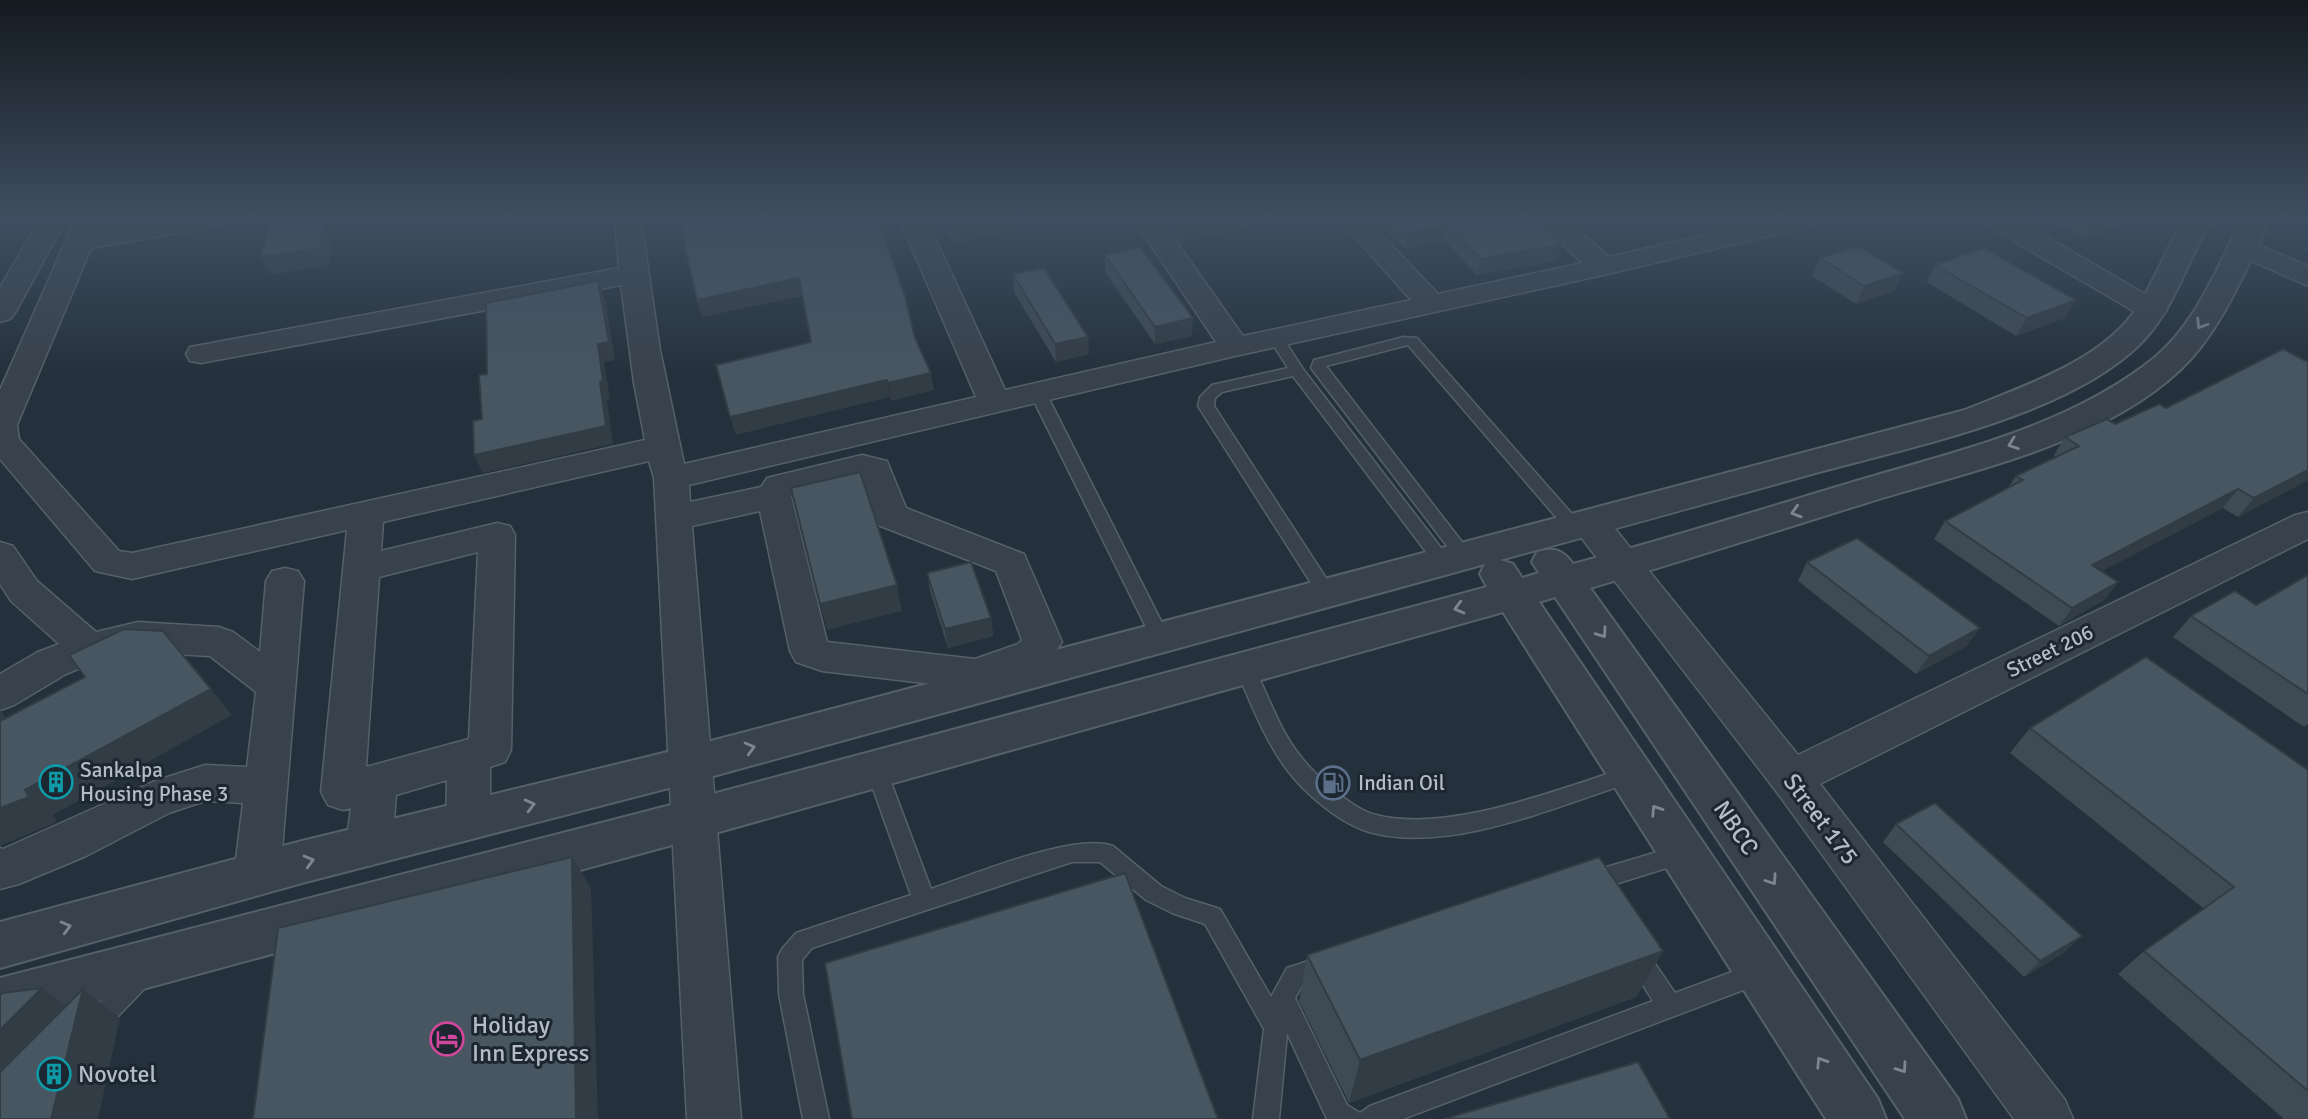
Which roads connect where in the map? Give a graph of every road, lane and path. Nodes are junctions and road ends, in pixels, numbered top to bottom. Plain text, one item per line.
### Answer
1 (23, 272) edge
2 (66, 272) edge
3 (936, 272) edge
4 (1183, 272) edge
5 (1401, 272) edge
6 (1578, 272) edge
7 (2087, 272) edge
8 (2169, 272) edge
9 (2229, 272) edge
10 (634, 274) joint
11 (1431, 304) junction
12 (2152, 310) junction
13 (0, 313) edge
14 (1276, 338) junction
15 (1235, 347) junction
16 (201, 354) dead end
17 (1297, 371) junction
18 (1038, 393) junction
19 (995, 403) junction
20 (666, 463) junction
21 (774, 496) junction
22 (366, 512) junction
23 (674, 518) junction
24 (2308, 524) edge
25 (1566, 529) junction
26 (0, 555) edge
27 (1462, 555) junction
28 (1625, 564) junction
29 (360, 569) junction
30 (1564, 579) junction
31 (285, 581) dead end
32 (1326, 592) junction
33 (1512, 593) junction
34 (1160, 637) junction
35 (89, 648) junction
36 (1244, 667) junction
37 (277, 686) junction
38 (0, 694) edge
39 (469, 756) junction
40 (688, 765) junction
41 (876, 769) junction
42 (1632, 774) junction
43 (1791, 778) junction
44 (376, 783) junction
45 (266, 786) junction
46 (694, 819) junction
47 (468, 821) junction
48 (369, 846) junction
49 (1684, 853) junction
50 (0, 868) edge
51 (257, 875) junction
52 (925, 900) junction
53 (1603, 906) edge
54 (1625, 939) edge
55 (0, 945) edge
56 (1348, 959) edge
57 (155, 961) junction
58 (1762, 972) junction
59 (1670, 1007) junction
60 (9, 1014) edge
61 (79, 1040) edge
62 (714, 1119) edge
63 (816, 1119) edge
64 (1266, 1119) edge
65 (1350, 1119) edge
66 (1370, 1119) edge
67 (1858, 1119) edge
68 (1938, 1119) edge
69 (2046, 1119) edge

1 - 13 street
2 - 22 street
3 - 19 street
4 - 15 street
5 - 11 street
6 - 11 street
7 - 12 street
8 - 12 street
9 -> 28 street
10 - 16 street
10 - 20 street
11 - 14 street
12 - 25 street
14 - 15 street
14 - 17 lane
15 - 18 street
17 - 27 lane
17 - 32 lane
18 - 19 street
18 - 34 lane
19 - 20 street
20 - 22 street
20 - 23 street
21 - 21 street
21 - 23 street
22 - 29 street
23 - 40 street
24 - 43 street, Street 206
25 - 27 street
25 - 27 lane
25 - 28 street, Street 175
25 - 30 street, NBCC
26 - 35 street
27 - 32 street
27 - 33 street
28 - 30 street
28 - 43 street, Street 175
29 - 39 street
29 - 44 street
30 - 33 street
30 -> 68 street, NBCC
31 - 37 street
32 - 34 street
33 -> 36 street
33 - 42 street
40 -> 34 street
35 - 37 street
35 - 38 street
36 - 41 street
36 - 42 lane
37 - 45 street
39 - 44 street
39 - 47 street
40 - 46 street
47 -> 40 street
41 - 46 street
41 - 52 lane
49 -> 42 street
43 - 69 street, Street 175
44 - 48 street
45 - 50 street
45 - 51 street
46 - 57 street
46 - 62 street
47 - 48 street
51 -> 48 street
49 - 53 lane
49 - 58 street
55 -> 51 street
52 - 63 lane
52 - 64 lane
54 - 59 lane
56 - 65 lane
57 - 60 street
57 - 61 lane
58 - 59 lane
67 -> 58 street
59 - 66 lane

